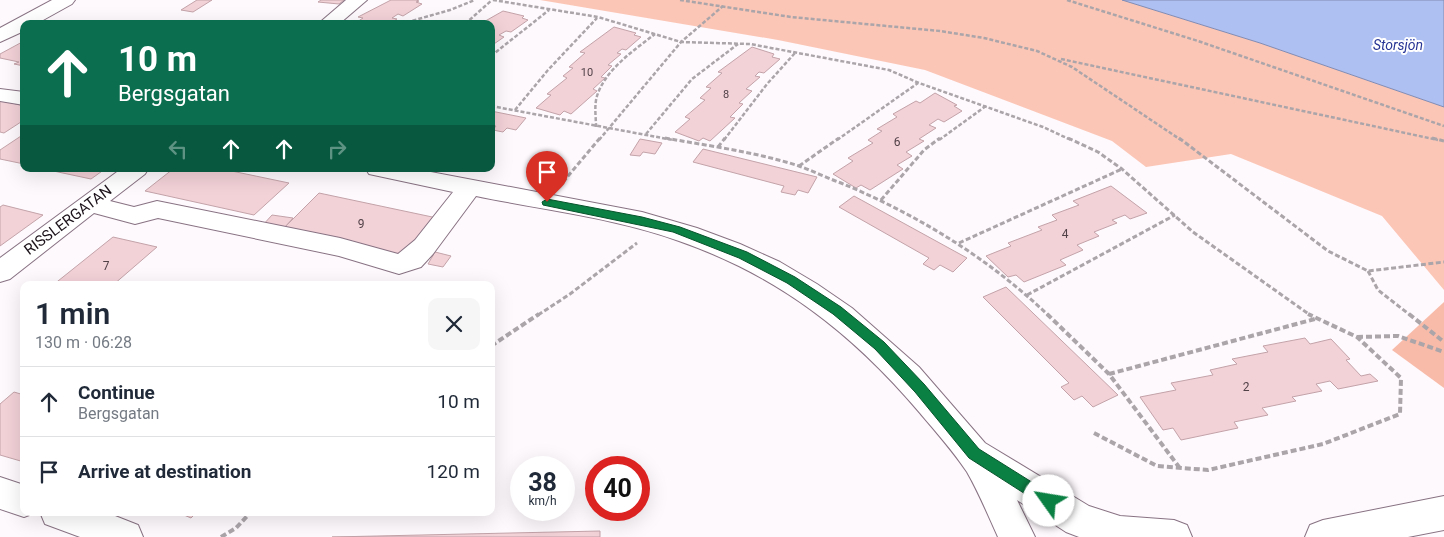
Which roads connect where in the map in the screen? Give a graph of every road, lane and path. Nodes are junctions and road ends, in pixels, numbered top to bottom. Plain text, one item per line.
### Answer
1 (66, 0) edge
2 (358, 0) edge
3 (475, 0) edge
4 (492, 0) edge
5 (680, 0) edge
6 (1067, 0) edge
7 (723, 6) junction
8 (550, 10) junction
9 (598, 17) junction
10 (29, 20) edge
11 (332, 20) edge
12 (415, 20) edge
13 (470, 20) edge
14 (20, 25) edge
15 (655, 34) junction
16 (0, 36) edge
17 (681, 42) junction
18 (738, 43) junction
19 (495, 53) edge
20 (795, 53) junction
21 (1056, 58) junction
22 (919, 83) junction
23 (0, 95) edge
24 (20, 98) edge
25 (986, 106) junction
26 (495, 107) edge
27 (514, 110) junction
28 (1444, 126) edge
29 (596, 127) junction
30 (607, 129) junction
31 (646, 134) junction
32 (1444, 141) edge
33 (718, 147) junction
34 (798, 166) junction
35 (1122, 169) junction
36 (132, 172) edge
37 (393, 172) edge
38 (470, 187) junction
39 (881, 200) junction
40 (547, 202) junction
41 (90, 204) junction
42 (1175, 215) junction
43 (658, 225) junction
44 (959, 243) junction
45 (1444, 262) edge
46 (1368, 271) junction
47 (0, 272) edge
48 (1027, 295) junction
49 (1315, 319) junction
50 (1357, 337) junction
51 (1444, 342) edge
52 (495, 343) edge
53 (1444, 352) edge
54 (1109, 374) junction
55 (1094, 433) dead end
56 (974, 454) junction
57 (1179, 468) junction
58 (0, 493) edge
59 (20, 500) edge
60 (1444, 512) edge
61 (69, 516) edge
62 (247, 516) edge
63 (125, 537) edge
64 (221, 537) edge
65 (1017, 537) edge
66 (1174, 537) edge
67 (1323, 537) edge

1 - 10 street
2 - 11 street
3 - 12 path
4 - 8 path
4 - 13 path
5 - 7 path
6 - 28 path
7 - 17 path
7 - 21 path
8 - 9 path
8 - 19 path
9 - 15 path
9 - 27 path
14 - 16 street
15 - 17 path
15 - 29 path
17 - 18 path
17 - 30 path
18 - 20 path
18 - 31 path
20 - 22 path
20 - 33 path
21 - 32 path
21 - 46 path
22 - 25 path
22 - 34 path
23 - 24 street
25 - 35 path
25 - 39 path
26 - 27 path
27 - 29 path
29 - 30 path
30 - 31 path
30 - 40 path
31 - 33 path
33 - 34 path
34 - 39 path
35 - 42 path
35 - 44 path
36 - 41 street, RISSLERGATAN
37 - 38 street
38 - 40 street
38 - 41 street
39 - 44 path
40 - 43 street
41 - 47 street, RISSLERGATAN
42 - 48 path
42 - 49 path
43 - 52 path
43 - 56 street
44 - 48 path
45 - 46 path
46 - 51 path
48 - 54 path
49 - 50 path
49 - 54 path
50 - 53 path
50 - 57 path
54 - 57 path
55 - 57 path
56 - 65 street
56 - 66 street
58 - 59 street
60 - 67 street
61 - 63 street
62 - 64 path

